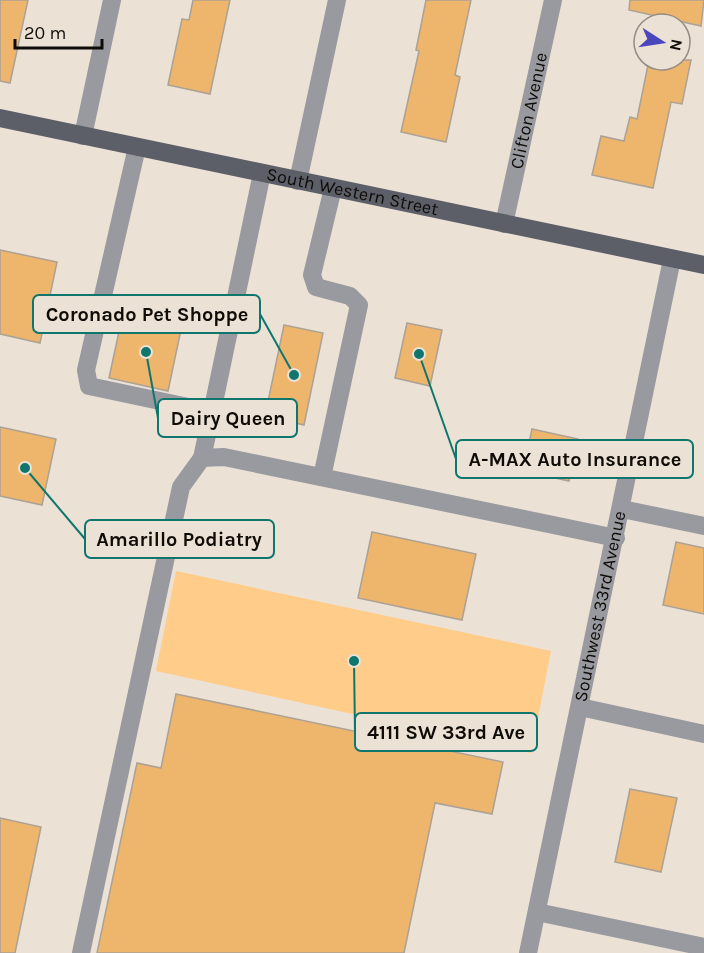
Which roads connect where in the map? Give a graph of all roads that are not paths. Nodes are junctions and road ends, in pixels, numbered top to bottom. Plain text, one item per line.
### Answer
1 (112, 0) edge
2 (337, 0) edge
3 (553, 0) edge
4 (0, 118) edge
5 (83, 136) junction
6 (137, 147) junction
7 (262, 173) junction
8 (298, 181) junction
9 (333, 188) junction
10 (504, 224) junction
11 (672, 259) junction
12 (704, 265) edge
13 (212, 412) junction
14 (202, 458) junction
15 (322, 477) junction
16 (622, 509) junction
17 (704, 526) edge
18 (616, 537) junction
19 (580, 707) junction
20 (704, 734) edge
21 (537, 912) junction
22 (704, 947) edge
23 (81, 953) edge
24 (528, 953) edge

1 - 5 street
2 - 8 street
3 - 10 street, Clifton Avenue
4 - 5 main road, South Western Street
5 - 6 main road, South Western Street
6 - 7 main road, South Western Street
6 - 13 street
7 - 8 main road, South Western Street
7 - 13 street
8 - 9 main road, South Western Street
9 - 10 main road, South Western Street
9 - 15 street
10 - 11 main road, South Western Street
11 - 12 main road, South Western Street
11 - 16 street, Southwest 33rd Avenue
13 - 14 street
14 - 15 street
14 - 23 street
15 - 18 street
16 - 17 street
16 - 18 street, Southwest 33rd Avenue
18 - 19 street, Southwest 33rd Avenue
19 - 20 street
19 - 21 street, Southwest 33rd Avenue
21 - 22 street
21 - 24 street, Southwest 33rd Avenue

